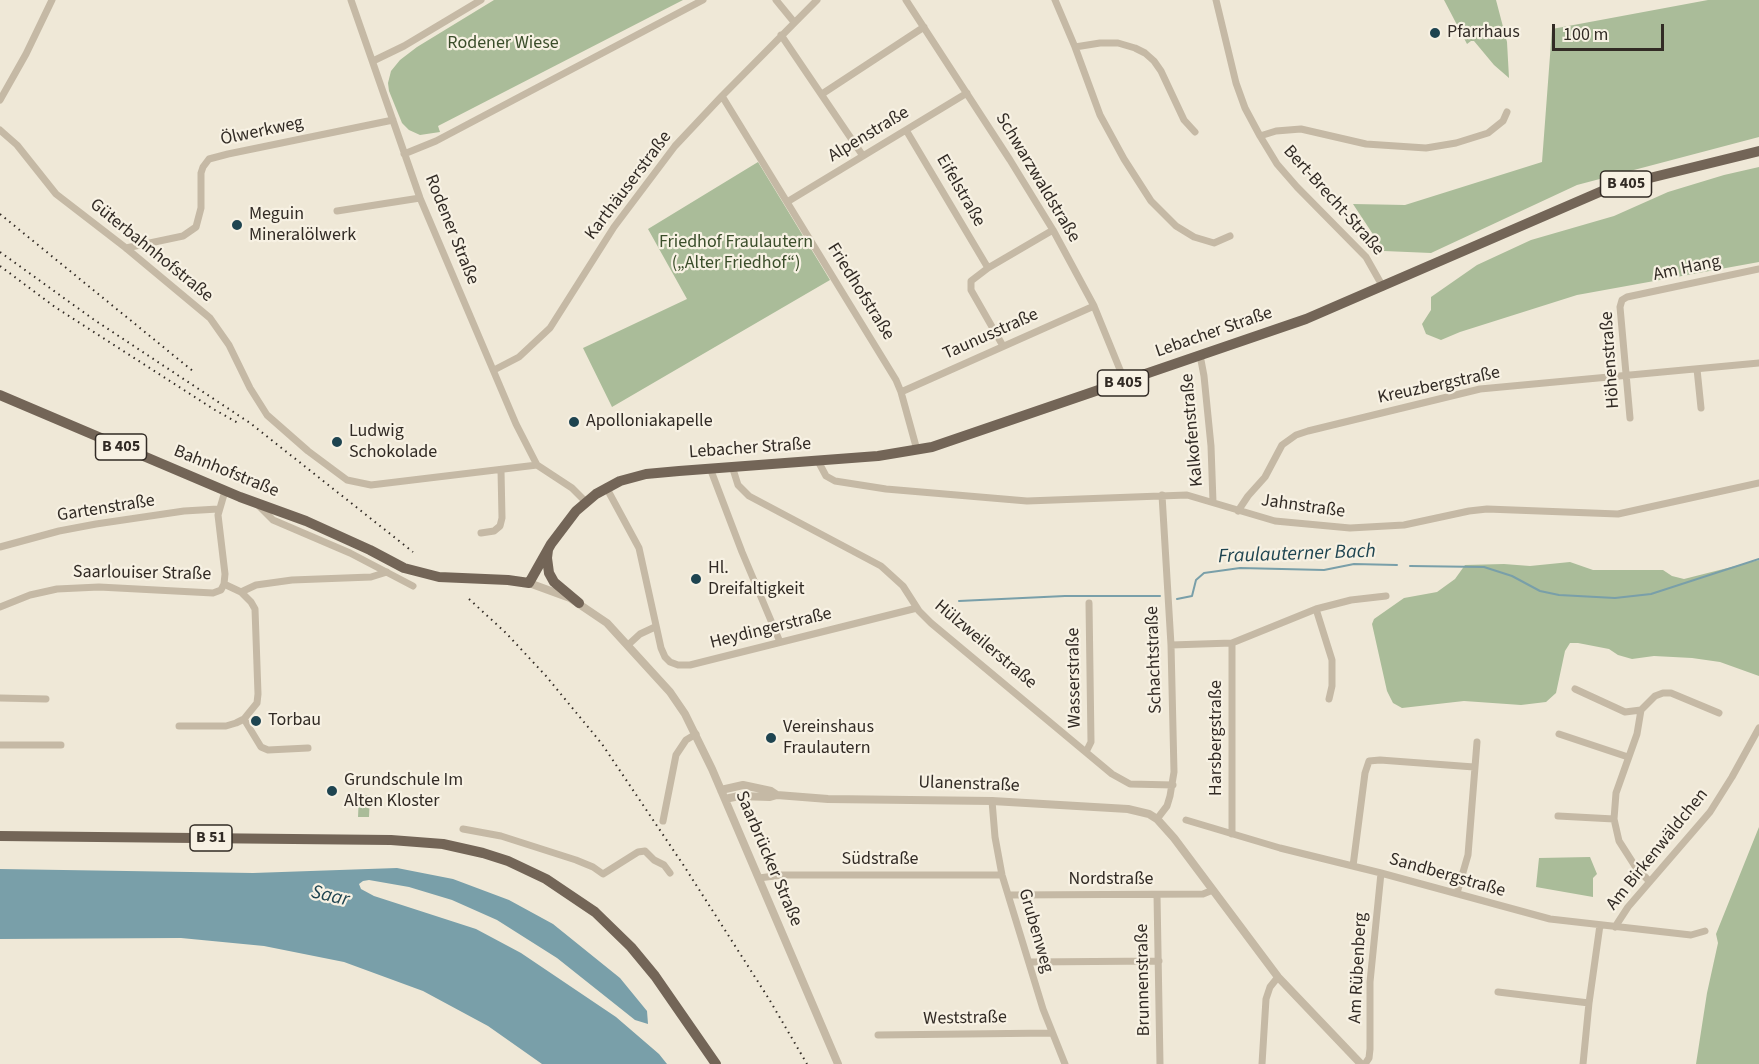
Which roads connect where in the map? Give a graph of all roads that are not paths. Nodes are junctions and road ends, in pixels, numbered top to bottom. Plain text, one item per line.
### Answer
1 (52, 0) edge
2 (351, 0) edge
3 (482, 0) edge
4 (703, 0) edge
5 (776, 0) edge
6 (817, 0) edge
7 (906, 0) edge
8 (1055, 0) edge
9 (1216, 0) edge
10 (794, 22) junction
11 (924, 27) junction
12 (781, 35) junction
13 (1075, 48) junction
14 (373, 61) junction
15 (967, 93) junction
16 (822, 94) junction
17 (722, 96) junction
18 (0, 100) edge
19 (1507, 112) dead end
20 (393, 120) junction
21 (0, 130) edge
22 (906, 130) junction
23 (1195, 132) dead end
24 (1260, 136) junction
25 (1759, 151) edge
26 (404, 154) junction
27 (863, 156) junction
28 (420, 198) junction
29 (787, 202) junction
30 (337, 211) dead end
31 (1053, 230) junction
32 (1230, 236) dead end
33 (126, 248) junction
34 (988, 268) junction
35 (1759, 269) edge
36 (1383, 287) junction
37 (1622, 300) joint
38 (1094, 306) junction
39 (1004, 346) junction
40 (1200, 355) junction
41 (1759, 363) edge
42 (1698, 369) junction
43 (494, 370) junction
44 (1626, 375) junction
45 (1125, 382) junction
46 (901, 392) junction
47 (0, 395) edge
48 (1701, 408) dead end
49 (1630, 418) dead end
50 (917, 450) junction
51 (818, 461) junction
52 (537, 465) junction
53 (732, 466) junction
54 (710, 468) junction
55 (501, 470) junction
56 (1759, 483) edge
57 (606, 487) junction
58 (225, 491) junction
59 (1162, 495) junction
60 (586, 502) junction
61 (1213, 502) junction
62 (257, 504) junction
63 (218, 509) junction
64 (1238, 511) junction
65 (481, 533) dead end
66 (0, 547) edge
67 (548, 549) junction
68 (387, 572) junction
69 (529, 583) junction
70 (224, 584) junction
71 (413, 586) dead end
72 (241, 592) junction
73 (1386, 596) dead end
74 (579, 603) junction
75 (1089, 603) dead end
76 (0, 607) edge
77 (917, 608) junction
78 (1316, 609) junction
79 (655, 627) junction
80 (780, 642) junction
81 (1232, 643) junction
82 (628, 645) junction
83 (1171, 645) junction
84 (1575, 689) dead end
85 (0, 698) edge
86 (46, 699) dead end
87 (1329, 699) dead end
88 (1641, 710) junction
89 (1719, 712) dead end
90 (244, 718) junction
91 (179, 726) dead end
92 (1759, 728) edge
93 (1559, 734) dead end
94 (696, 735) junction
95 (1477, 742) dead end
96 (0, 745) edge
97 (61, 745) dead end
98 (308, 748) dead end
99 (1086, 752) junction
100 (1628, 757) junction
101 (1474, 767) junction
102 (1173, 785) junction
103 (721, 790) junction
104 (777, 795) junction
105 (724, 799) junction
106 (993, 801) junction
107 (1558, 816) dead end
108 (1156, 819) junction
109 (1614, 819) junction
110 (1186, 820) dead end
111 (663, 821) dead end
112 (463, 829) dead end
113 (1232, 834) junction
114 (0, 836) edge
115 (1353, 866) junction
116 (670, 873) dead end
117 (1381, 873) junction
118 (1002, 875) junction
119 (759, 878) junction
120 (1649, 881) junction
121 (1213, 890) junction
122 (1457, 893) junction
123 (1009, 895) junction
124 (1157, 895) junction
125 (1600, 925) junction
126 (1616, 927) junction
127 (1705, 931) dead end
128 (1160, 961) junction
129 (1029, 962) junction
130 (1278, 977) junction
131 (1498, 992) dead end
132 (1589, 1003) junction
133 (1052, 1033) junction
134 (878, 1035) dead end
135 (716, 1064) edge
136 (838, 1064) edge
137 (1065, 1064) edge
138 (1160, 1064) edge
139 (1262, 1064) edge
140 (1363, 1064) edge
141 (1583, 1064) edge

1 - 18 street
2 - 14 street, Rodener Straße
3 - 14 street
4 - 26 street
5 - 10 street
6 - 10 street, Karthäuserstraße
7 - 11 street, Schwarzwaldstraße
8 - 13 street
9 - 24 street, Bert-Brecht-Straße
10 - 12 street, Karthäuserstraße
11 - 15 street, Schwarzwaldstraße
11 - 16 street
12 - 16 street
12 - 17 street, Karthäuserstraße
13 - 23 street
13 - 32 street
14 - 20 street, Rodener Straße
15 - 22 street, Alpenstraße
15 - 31 street, Schwarzwaldstraße
16 - 27 street
17 - 29 street, Friedhofstraße
17 - 43 street, Karthäuserstraße
19 - 24 street
20 - 26 street, Rodener Straße
20 - 33 street, Ölwerkweg
21 - 33 street, Güterbahnhofstraße
22 - 27 street, Alpenstraße
22 - 34 street, Eifelstraße
24 - 36 street, Bert-Brecht-Straße
25 - 36 main road, Lebacher Straße / B 405
26 - 28 street, Rodener Straße
27 - 29 street, Alpenstraße
28 - 30 street
28 - 43 street, Rodener Straße
29 - 46 street, Friedhofstraße
31 - 34 street
31 - 38 street, Schwarzwaldstraße
33 - 55 street, Güterbahnhofstraße
34 - 39 street
35 - 37 street, Am Hang
36 - 40 main road, Lebacher Straße / B 405
37 - 44 street, Höhenstraße
38 - 39 street, Taunusstraße
38 - 45 street, Schwarzwaldstraße
39 - 46 street, Taunusstraße
40 - 45 main road, Lebacher Straße / B 405
40 - 61 street, Kalkofenstraße
41 - 42 street, Kreuzbergstraße
42 - 44 street, Kreuzbergstraße
42 - 48 street
43 - 52 street, Rodener Straße
44 - 49 street, Höhenstraße
44 - 64 street, Kreuzbergstraße
45 - 50 main road, Lebacher Straße / B 405
46 - 50 street, Friedhofstraße
47 - 58 main road, Bahnhofstraße / B 405
50 - 51 main road, Lebacher Straße / B 405
51 - 53 main road, Lebacher Straße / B 405
51 - 59 street, Jahnstraße
52 - 55 street
52 - 60 street
53 - 54 main road, Lebacher Straße / B 405
53 - 77 street, Hülzweilerstraße
54 - 57 main road, Lebacher Straße / B 405
54 - 80 street
55 - 65 street
56 - 64 street, Jahnstraße
57 - 60 main road, Lebacher Straße / B 405
57 - 79 street, Heydingerstraße
58 - 62 main road, Bahnhofstraße / B 405
58 - 63 street
59 - 61 street, Jahnstraße
59 - 83 street, Schachtstraße
60 - 67 main road, B 405
61 - 64 street, Jahnstraße
62 - 68 street
62 - 69 main road, Bahnhofstraße / B 405
63 - 66 street, Gartenstraße
63 - 70 street
67 - 69 main road, B 405
67 - 74 main road
68 - 71 street
68 - 72 street
69 - 74 street, Saarbrücker Straße
70 - 72 street, Saarlouiser Straße
70 - 76 street, Saarlouiser Straße
72 - 90 street
73 - 78 street
74 - 82 street, Saarbrücker Straße
75 - 99 street, Wasserstraße
77 - 80 street, Heydingerstraße
77 - 99 street, Hülzweilerstraße
78 - 81 street
78 - 87 street
79 - 80 street, Heydingerstraße
79 - 82 street
81 - 83 street
81 - 113 street, Harsbergstraße
82 - 94 street, Saarbrücker Straße
83 - 102 street, Schachtstraße
84 - 88 street
85 - 86 street
88 - 89 street
88 - 100 street
90 - 91 street
90 - 98 street
92 - 120 street, Am Birkenwäldchen
93 - 100 street
94 - 103 street, Saarbrücker Straße
94 - 111 street
95 - 101 street
96 - 97 street
99 - 102 street, Hülzweilerstraße
100 - 109 street
101 - 115 street
101 - 122 street
102 - 108 street, Schachtstraße
103 - 104 street, Ulanenstraße
103 - 105 street, Saarbrücker Straße
104 - 105 street, Ulanenstraße
104 - 106 street, Ulanenstraße
105 - 119 street, Saarbrücker Straße
106 - 108 street, Ulanenstraße
106 - 118 street, Grubenweg
107 - 109 street
108 - 121 street
109 - 120 street
110 - 113 street, Sandbergstraße
112 - 116 street
113 - 115 street, Sandbergstraße
114 - 135 main road, B 51
115 - 117 street, Sandbergstraße
117 - 122 street, Sandbergstraße
117 - 140 street, Am Rübenberg
118 - 119 street, Südstraße
118 - 123 street, Grubenweg
119 - 136 street, Saarbrücker Straße
120 - 126 street, Am Birkenwäldchen
121 - 124 street, Nordstraße
121 - 130 street
122 - 125 street, Sandbergstraße
123 - 124 street, Nordstraße
123 - 129 street, Grubenweg
124 - 128 street, Brunnenstraße
125 - 126 street, Sandbergstraße
125 - 132 street
126 - 127 street, Sandbergstraße
128 - 129 street
128 - 138 street, Brunnenstraße
129 - 133 street, Grubenweg
130 - 139 street
130 - 140 street
131 - 132 street
132 - 141 street
133 - 134 street, Weststraße
133 - 137 street, Grubenweg

